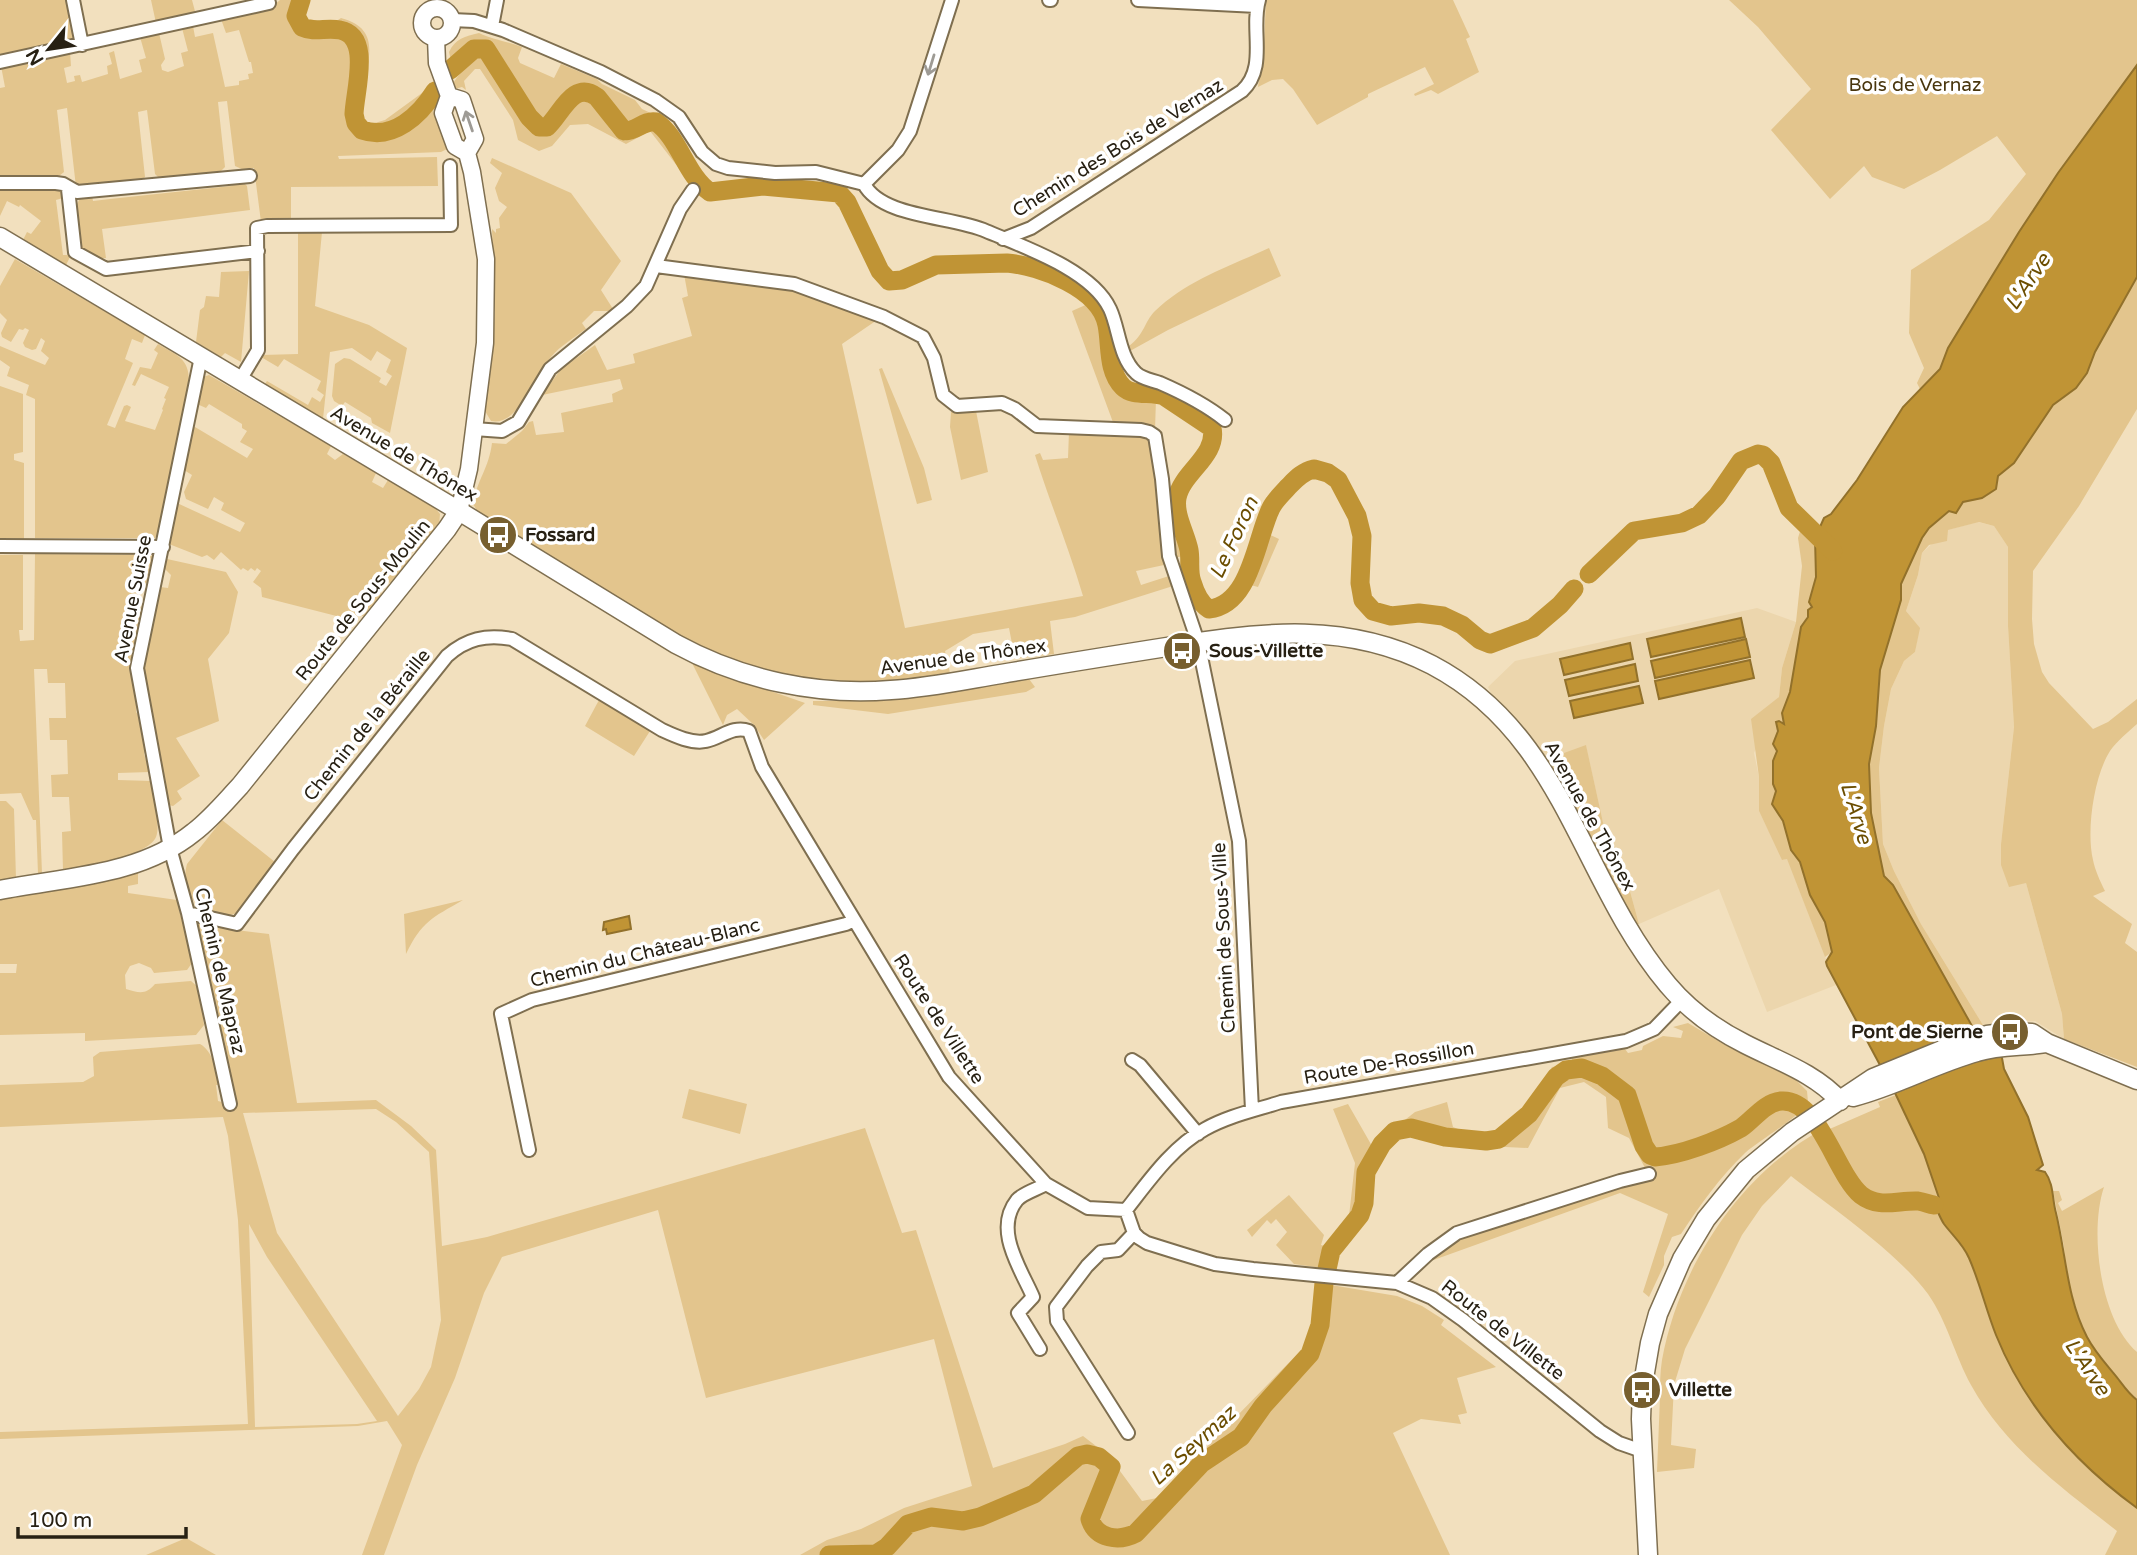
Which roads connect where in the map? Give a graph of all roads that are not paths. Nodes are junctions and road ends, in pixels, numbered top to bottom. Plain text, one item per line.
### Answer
1 (73, 0) edge
2 (497, 0) edge
3 (952, 0) edge
4 (1138, 0) edge
5 (269, 3) dead end
6 (1258, 3) edge
7 (422, 6) edge
8 (452, 20) junction
9 (492, 26) junction
10 (436, 38) junction
11 (82, 45) junction
12 (0, 62) edge
13 (450, 166) dead end
14 (250, 176) dead end
15 (0, 183) edge
16 (864, 184) junction
17 (68, 189) junction
18 (693, 190) dead end
19 (0, 237) edge
20 (1003, 239) junction
21 (258, 251) junction
22 (656, 266) junction
23 (201, 357) junction
24 (240, 380) junction
25 (1225, 420) dead end
26 (474, 429) junction
27 (459, 511) junction
28 (0, 546) edge
29 (163, 547) junction
30 (1198, 642) junction
31 (682, 739) joint
32 (170, 848) junction
33 (0, 890) edge
34 (188, 913) junction
35 (853, 920) junction
36 (1682, 1000) junction
37 (2043, 1042) junction
38 (1132, 1060) dead end
39 (2137, 1080) edge
40 (1876, 1084) junction
41 (230, 1104) dead end
42 (1834, 1104) junction
43 (1252, 1110) junction
44 (1198, 1133) junction
45 (529, 1150) dead end
46 (1649, 1174) dead end
47 (1046, 1184) junction
48 (1126, 1210) junction
49 (1134, 1233) junction
50 (1397, 1283) junction
51 (1040, 1349) dead end
52 (1128, 1433) dead end
53 (1642, 1451) junction
54 (1648, 1555) edge

1 - 11 street
2 - 9 street
3 -> 16 street
4 - 6 street
5 - 11 street
6 - 20 street, Chemin des Bois de Vernaz
7 - 8 street
7 - 10 street
8 - 9 street
8 - 10 street
9 - 16 street
10 - 26 street, Route de Sous-Moulin
11 - 12 street
13 - 21 street
14 - 17 street
15 - 17 street
16 - 20 street
17 - 21 street
18 - 22 street
19 - 23 main road, Avenue de Thônex
20 - 25 street
21 - 24 street
22 - 26 street
22 - 30 street, Chemin de Sous-Ville
23 - 24 main road, Avenue de Thônex
23 - 29 street, Avenue Suisse
24 - 27 main road, Avenue de Thônex
26 - 27 street, Route de Sous-Moulin
27 - 30 main road, Avenue de Thônex
27 - 32 main road, Route de Sous-Moulin
28 - 29 street
29 - 32 street, Avenue Suisse
30 - 36 main road, Avenue de Thônex
30 - 43 street, Chemin de Sous-Ville
31 - 34 street, Chemin de la Béraille
31 - 35 street, Route de Villette
32 - 33 main road, Route de Sous-Moulin
32 - 34 street, Chemin de Mapraz
34 - 41 street, Chemin de Mapraz
35 - 45 street, Chemin du Château-Blanc
35 - 47 street, Route de Villette
36 - 42 main road, Avenue de Thônex
36 - 43 street, Route De-Rossillon
37 - 39 main road
37 - 40 main road
37 - 40 main road
38 - 44 street
40 - 42 main road
42 - 53 main road
43 - 44 street, Route De-Rossillon
44 - 48 street, Route De-Rossillon
46 - 50 street
47 - 48 street, Route de Villette
47 - 51 street
48 - 49 street
49 - 50 street, Route de Villette
49 - 52 street
50 - 53 street, Route de Villette
53 - 54 main road

